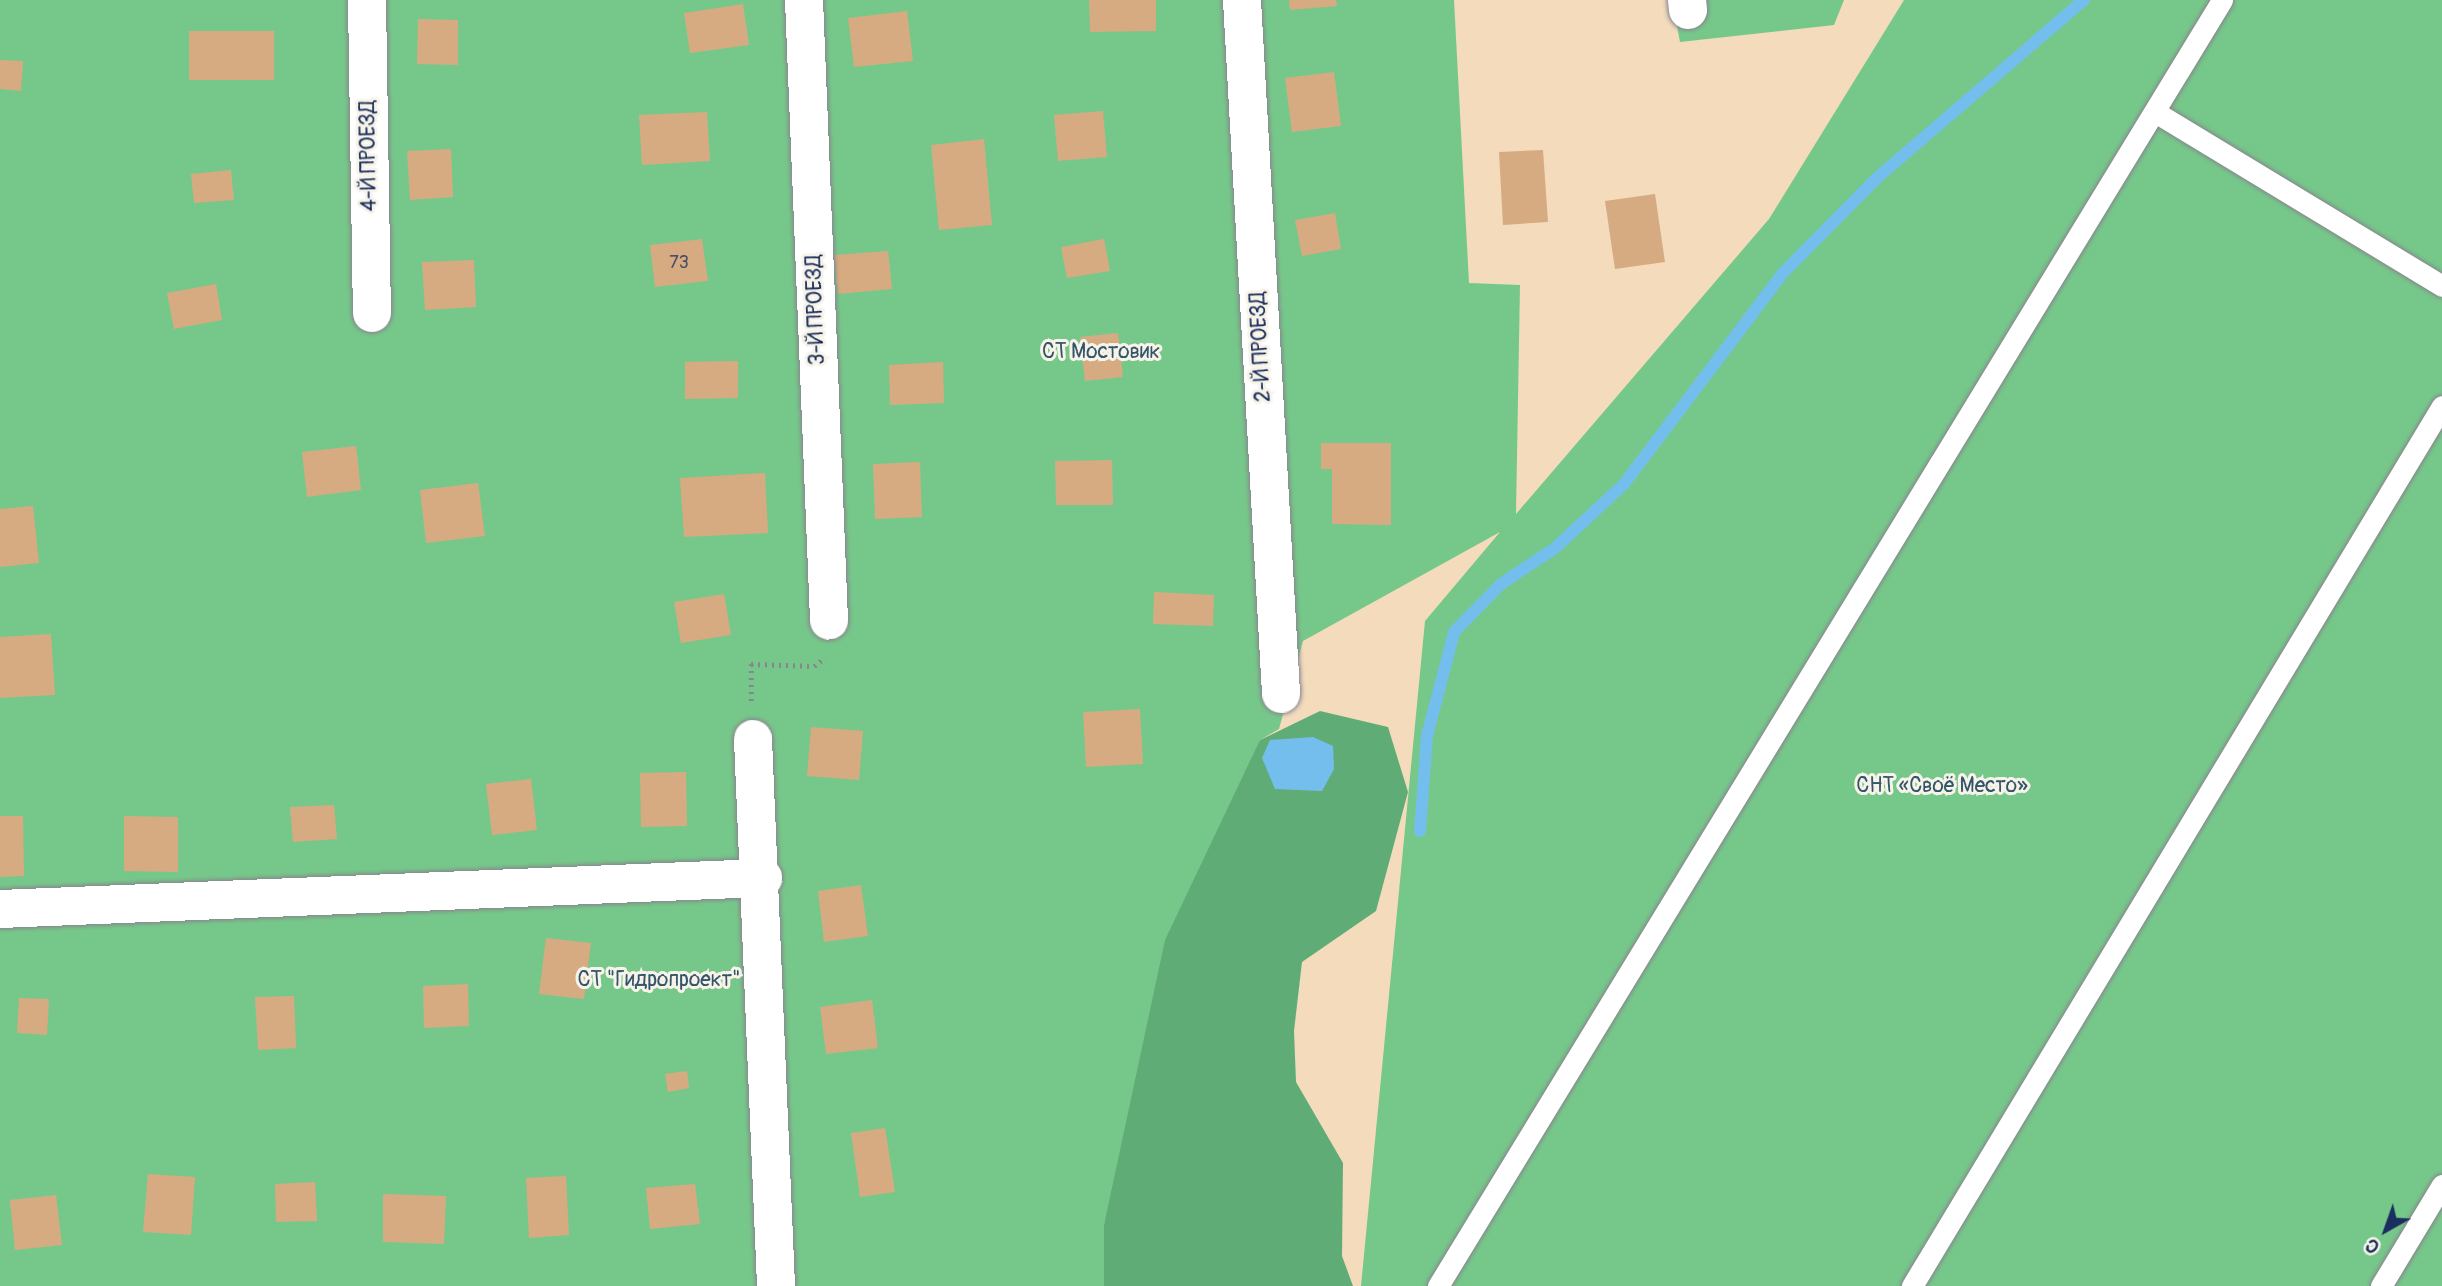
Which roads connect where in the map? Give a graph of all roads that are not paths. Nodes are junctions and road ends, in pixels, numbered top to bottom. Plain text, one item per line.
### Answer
1 (367, 0) edge
2 (804, 0) edge
3 (1242, 0) edge
4 (2222, 0) edge
5 (2155, 112) junction
6 (2442, 286) edge
7 (372, 313) dead end
8 (2442, 406) edge
9 (829, 620) road end
10 (1281, 694) dead end
11 (753, 739) road end
12 (762, 878) junction
13 (0, 909) edge
14 (2442, 1185) edge
15 (776, 1286) edge
16 (1438, 1286) edge
17 (1912, 1286) edge
18 (2381, 1286) edge

1 - 7 street, 4-Й ПРОЕЗД
2 - 9 street, 3-Й ПРОЕЗД
3 - 10 street, 2-Й ПРОЕЗД
4 - 5 lane
5 - 6 lane
5 - 16 lane
8 - 17 lane
11 - 12 street
12 - 13 street
12 - 15 street
14 - 18 lane

